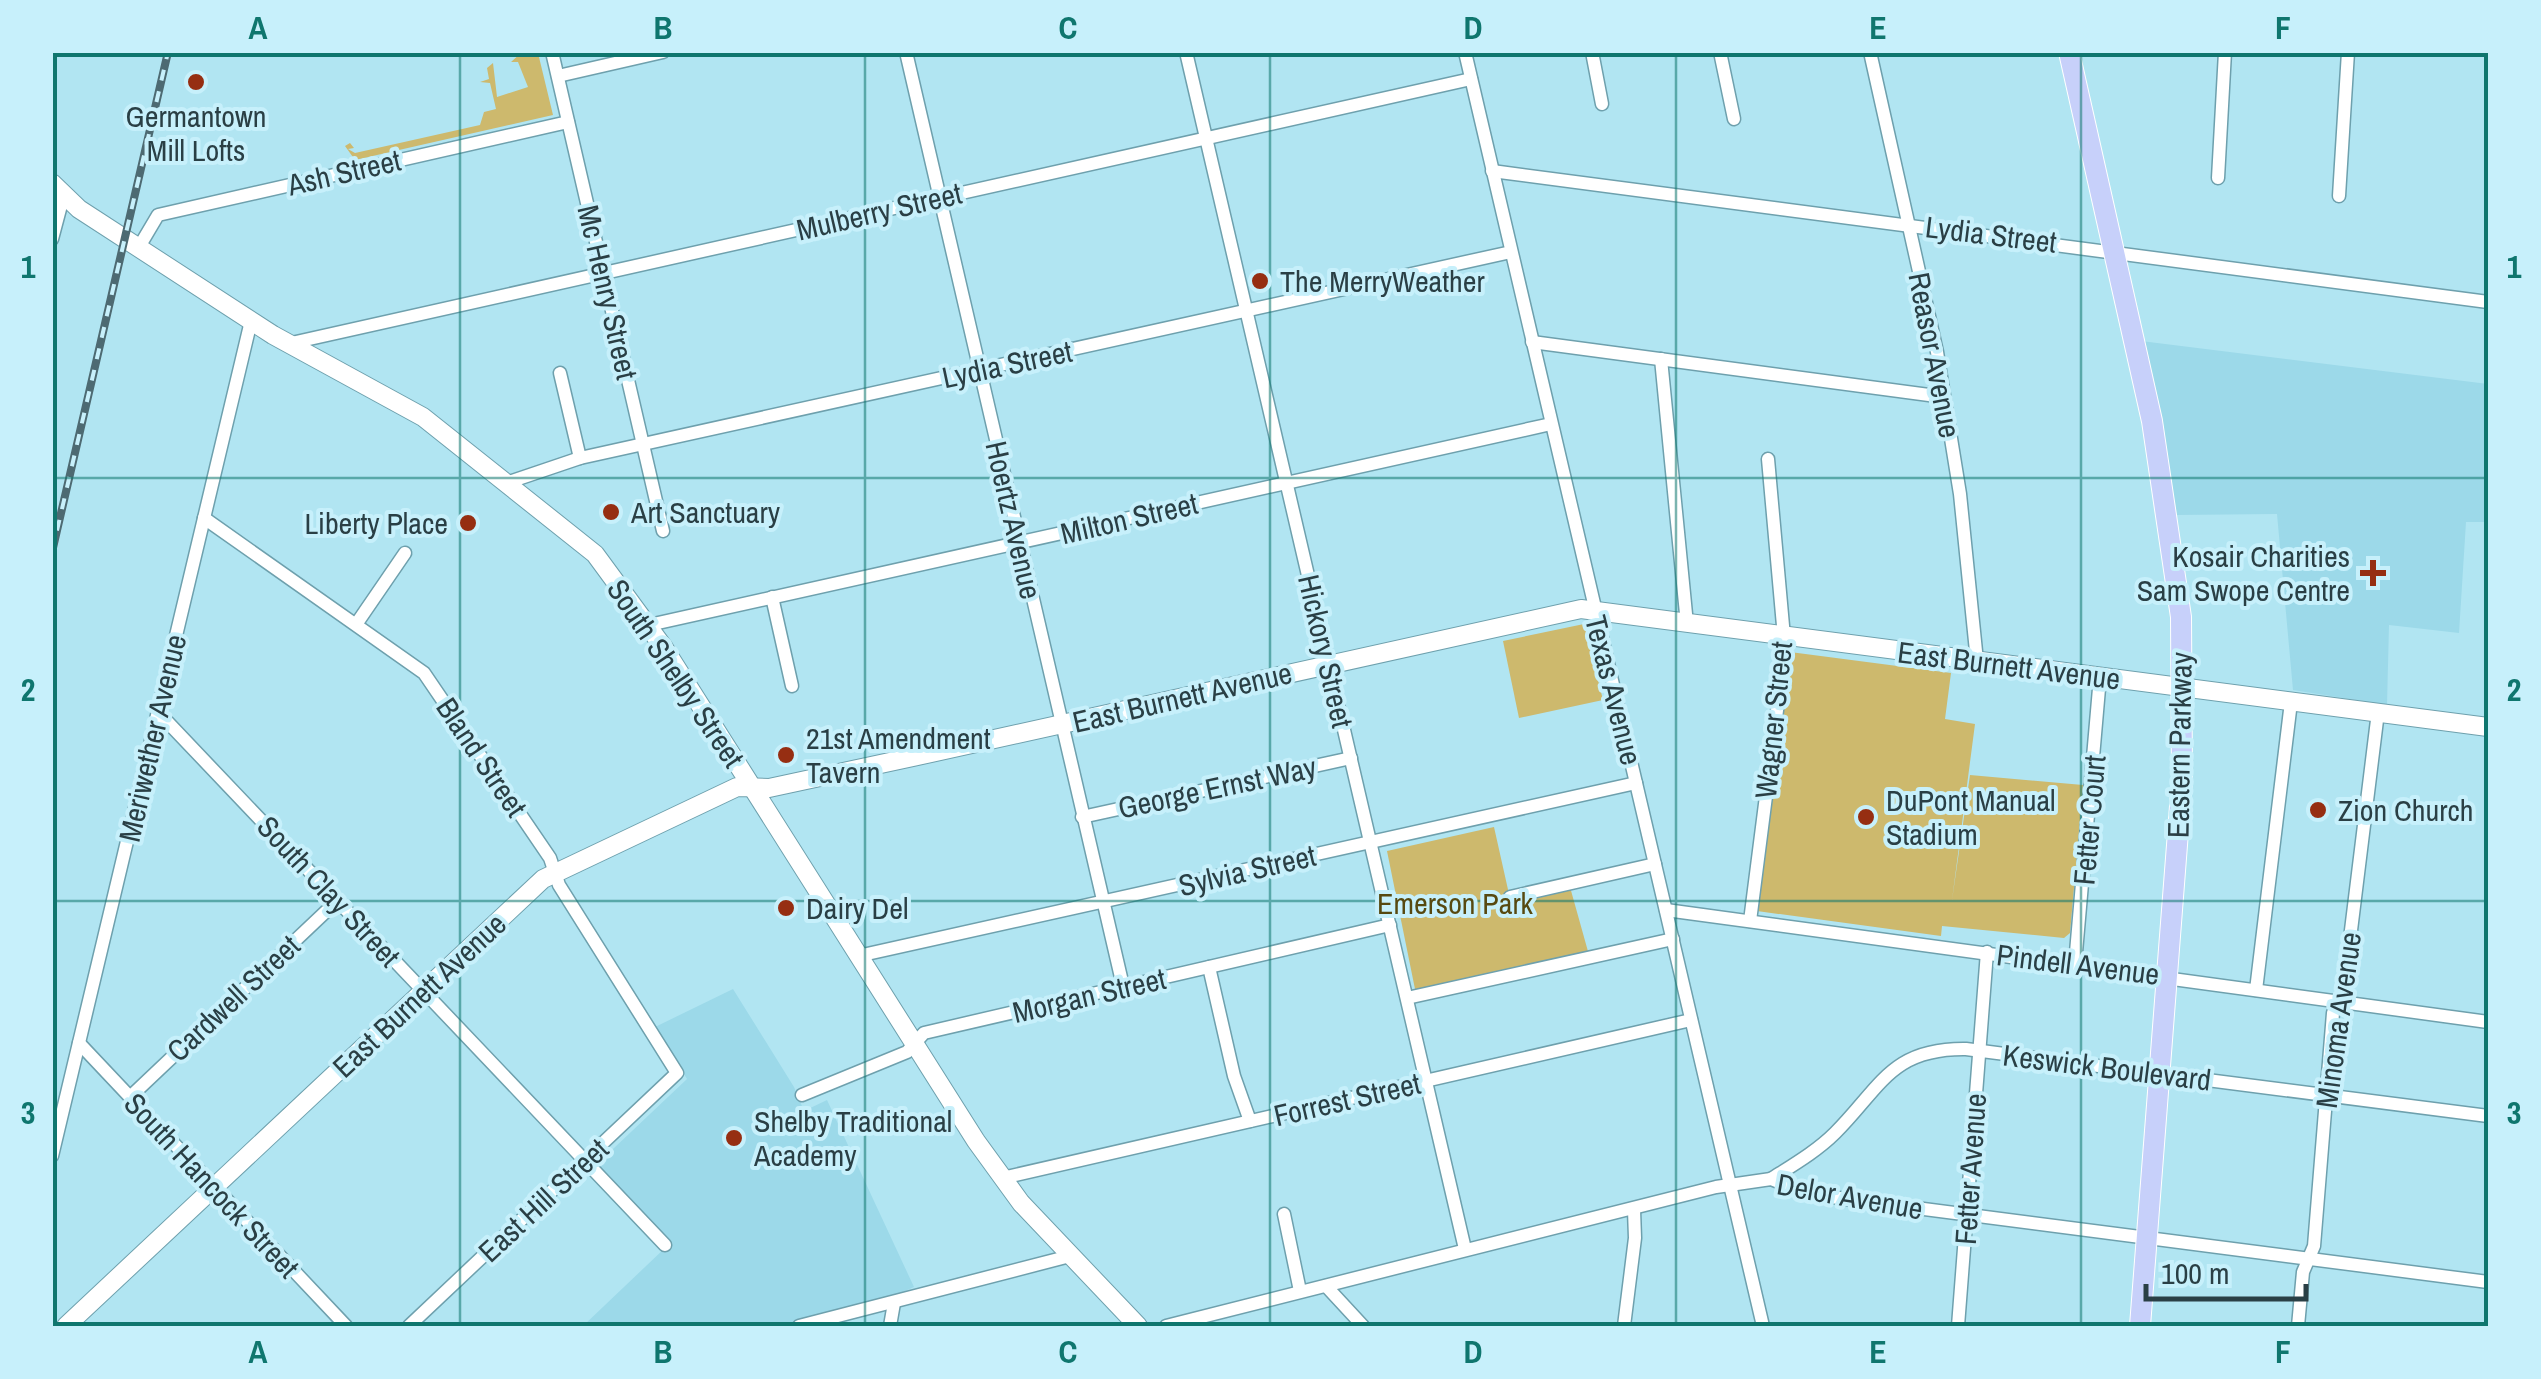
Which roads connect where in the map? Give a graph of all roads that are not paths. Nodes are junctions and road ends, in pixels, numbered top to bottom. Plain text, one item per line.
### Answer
1 (552, 52) edge
2 (664, 52) edge
3 (906, 52) edge
4 (1186, 52) edge
5 (1465, 52) edge
6 (1592, 52) edge
7 (1720, 52) edge
8 (1870, 52) edge
9 (2069, 52) edge
10 (2226, 52) edge
11 (2348, 52) edge
12 (558, 76) junction
13 (1471, 79) junction
14 (1602, 104) dead end
15 (1734, 119) dead end
16 (568, 122) junction
17 (1206, 138) junction
18 (1492, 171) junction
19 (2218, 178) dead end
20 (58, 189) edge
21 (2339, 196) dead end
22 (939, 198) junction
23 (1909, 224) junction
24 (52, 239) edge
25 (139, 248) junction
26 (1511, 252) junction
27 (2113, 252) junction
28 (603, 272) junction
29 (2488, 302) edge
30 (1246, 311) junction
31 (251, 321) junction
32 (1532, 342) junction
33 (287, 344) junction
34 (1661, 360) junction
35 (979, 370) junction
36 (560, 373) dead end
37 (1944, 397) junction
38 (1551, 424) junction
39 (645, 444) junction
40 (580, 458) junction
41 (1768, 459) dead end
42 (506, 482) junction
43 (1286, 483) junction
44 (204, 518) junction
45 (663, 531) dead end
46 (1019, 542) junction
47 (405, 553) dead end
48 (772, 597) junction
49 (1595, 612) junction
50 (357, 623) junction
51 (1687, 624) junction
52 (649, 625) junction
53 (1783, 636) junction
54 (1977, 661) junction
55 (1328, 664) junction
56 (2100, 677) junction
57 (792, 686) dead end
58 (2182, 687) junction
59 (2291, 702) junction
60 (158, 712) junction
61 (2378, 712) junction
62 (1061, 724) junction
63 (2488, 727) edge
64 (1350, 758) junction
65 (1636, 783) junction
66 (752, 787) junction
67 (1082, 817) junction
68 (1370, 842) junction
69 (1655, 864) junction
70 (555, 872) junction
71 (1510, 897) dead end
72 (337, 901) junction
73 (1103, 902) junction
74 (1666, 910) junction
75 (1750, 921) junction
76 (1390, 925) junction
77 (1672, 939) junction
78 (1987, 952) junction
79 (858, 956) junction
80 (2076, 964) junction
81 (1209, 967) junction
82 (2167, 975) junction
83 (1123, 986) junction
84 (424, 990) junction
85 (2256, 990) junction
86 (1407, 998) junction
87 (2338, 1004) junction
88 (1691, 1020) junction
89 (2488, 1022) edge
90 (79, 1043) junction
91 (910, 1043) junction
92 (1979, 1051) junction
93 (677, 1073) joint
94 (2159, 1074) junction
95 (1426, 1080) junction
96 (802, 1095) dead end
97 (2326, 1095) junction
98 (130, 1097) junction
99 (2488, 1116) edge
100 (1250, 1121) junction
101 (52, 1156) edge
102 (583, 1162) junction
103 (1002, 1178) junction
104 (1771, 1180) junction
105 (214, 1187) junction
106 (1732, 1187) junction
107 (1634, 1210) junction
108 (1284, 1214) dead end
109 (1967, 1215) junction
110 (2146, 1238) junction
111 (664, 1246) dead end
112 (1466, 1250) junction
113 (1070, 1256) junction
114 (2309, 1259) junction
115 (2488, 1282) edge
116 (1326, 1286) junction
117 (1300, 1291) junction
118 (894, 1303) junction
119 (66, 1326) edge
120 (346, 1326) edge
121 (408, 1326) edge
122 (800, 1326) edge
123 (890, 1326) edge
124 (1138, 1326) edge
125 (1166, 1326) edge
126 (1363, 1326) edge
127 (1624, 1326) edge
128 (1762, 1326) edge
129 (1958, 1326) edge
130 (2140, 1326) edge
131 (2298, 1326) edge

1 - 12 street, Mc Henry Street
2 - 12 street
3 - 22 street, Hoertz Avenue
4 - 17 street, Hickory Street
5 - 13 street, Texas Avenue
6 - 14 street
7 - 15 street
8 - 23 street, Reasor Avenue
9 - 27 main road, Eastern Parkway
10 - 19 street
11 - 21 street
12 - 16 street, Mc Henry Street
13 - 17 street, Mulberry Street
13 - 18 street, Texas Avenue
16 - 25 street, Ash Street
16 - 28 street, Mc Henry Street
17 - 22 street, Mulberry Street
17 - 30 street, Hickory Street
18 - 23 street, Lydia Street
18 - 26 street, Texas Avenue
20 - 24 street
20 - 25 street, South Shelby Street
22 - 28 street, Mulberry Street
22 - 35 street, Hoertz Avenue
23 - 27 street, Lydia Street
23 - 37 street, Reasor Avenue
25 - 31 street, South Shelby Street
26 - 30 street, Lydia Street
26 - 32 street, Texas Avenue
27 - 29 street, Lydia Street
27 - 58 main road, Eastern Parkway
28 - 33 street, Mulberry Street
28 - 39 street, Mc Henry Street
30 - 35 street, Lydia Street
30 - 43 street, Hickory Street
31 - 33 street, South Shelby Street
31 - 44 street, Meriwether Avenue
32 - 34 street
32 - 38 street, Texas Avenue
33 - 42 street, South Shelby Street
34 - 37 street
34 - 51 street
35 - 39 street, Lydia Street
35 - 46 street, Hoertz Avenue
36 - 40 street
37 - 54 street, Reasor Avenue
38 - 43 street, Milton Street
38 - 49 street, Texas Avenue
39 - 40 street, Lydia Street
39 - 45 street, Mc Henry Street
40 - 42 street, Lydia Street
41 - 53 street, Wagner Street
42 - 52 street, South Shelby Street
43 - 46 street, Milton Street
43 - 55 street, Hickory Street
44 - 50 street, Bland Street
44 - 60 street, Meriwether Avenue
46 - 48 street, Milton Street
46 - 62 street, Hoertz Avenue
47 - 50 street
48 - 52 street, Milton Street
48 - 57 street
49 - 51 street, East Burnett Avenue
49 - 55 street, East Burnett Avenue
49 - 65 street, Texas Avenue
50 - 70 street, Bland Street
51 - 53 street, East Burnett Avenue
52 - 66 street, South Shelby Street
53 - 54 street, East Burnett Avenue
53 - 75 street, Wagner Street
54 - 56 street, East Burnett Avenue
55 - 62 street, East Burnett Avenue
55 - 64 street, Hickory Street
56 - 58 street, East Burnett Avenue
56 - 80 street, Fetter Court
58 - 59 street, East Burnett Avenue
58 - 82 main road, Eastern Parkway
59 - 61 street, East Burnett Avenue
59 - 85 street
60 - 72 street, South Clay Street
60 - 90 street, Meriwether Avenue
61 - 63 street, East Burnett Avenue
61 - 87 street, Minoma Avenue
62 - 66 street, East Burnett Avenue
62 - 67 street, Hoertz Avenue
64 - 67 street, George Ernst Way
64 - 68 street, Hickory Street
65 - 68 street, Sylvia Street
65 - 69 street, Texas Avenue
66 - 70 street, East Burnett Avenue
66 - 79 street, South Shelby Street
67 - 73 street, Hoertz Avenue
68 - 73 street, Sylvia Street
68 - 76 street, Hickory Street
69 - 71 street
69 - 74 street, Texas Avenue
70 - 84 street, East Burnett Avenue
70 - 93 street, Bland Street
72 - 84 street, South Clay Street
72 - 98 street, Cardwell Street
73 - 79 street, Sylvia Street
73 - 83 street, Hoertz Avenue
74 - 75 street, Pindell Avenue
74 - 77 street, Texas Avenue
75 - 78 street, Pindell Avenue
76 - 81 street, Morgan Street
76 - 86 street, Hickory Street
77 - 86 street
77 - 88 street, Texas Avenue
78 - 80 street, Pindell Avenue
78 - 92 street, Fetter Avenue
79 - 91 street, South Shelby Street
80 - 82 street, Pindell Avenue
81 - 83 street, Morgan Street
81 - 100 street
82 - 85 street, Pindell Avenue
82 - 94 main road, Eastern Parkway
83 - 91 street, Morgan Street
84 - 102 street, South Clay Street
84 - 105 street, East Burnett Avenue
85 - 87 street, Pindell Avenue
86 - 95 street, Hickory Street
87 - 89 street, Pindell Avenue
87 - 97 street, Minoma Avenue
88 - 95 street, Forrest Street
88 - 106 street, Texas Avenue
90 - 98 street, South Hancock Street
90 - 101 street, Meriwether Avenue
91 - 96 street, Morgan Street
91 - 103 street, South Shelby Street
92 - 94 street, Keswick Boulevard
92 - 104 street, Keswick Boulevard
92 - 109 street, Fetter Avenue
93 - 102 street, East Hill Street
94 - 97 street, Keswick Boulevard
94 - 110 main road, Eastern Parkway
95 - 100 street, Forrest Street
95 - 112 street, Hickory Street
97 - 99 street, Keswick Boulevard
97 - 114 street, Minoma Avenue
98 - 105 street, South Hancock Street
100 - 103 street, Forrest Street
102 - 111 street, South Clay Street
102 - 121 street, East Hill Street
103 - 113 street, South Shelby Street
104 - 106 street, Delor Avenue
104 - 109 street, Delor Avenue
105 - 119 street, East Burnett Avenue
105 - 120 street, South Hancock Street
106 - 107 street, Delor Avenue
106 - 128 street, Texas Avenue
107 - 112 street, Delor Avenue
107 - 127 street
108 - 117 street
109 - 110 street, Delor Avenue
109 - 129 street, Fetter Avenue
110 - 114 street, Delor Avenue
110 - 130 main road, Eastern Parkway
112 - 116 street, Delor Avenue
113 - 118 street
113 - 124 street, South Shelby Street
114 - 115 street, Delor Avenue
114 - 131 street, Minoma Avenue
116 - 117 street, Delor Avenue
116 - 126 street
117 - 125 street, Delor Avenue
118 - 122 street
118 - 123 street

